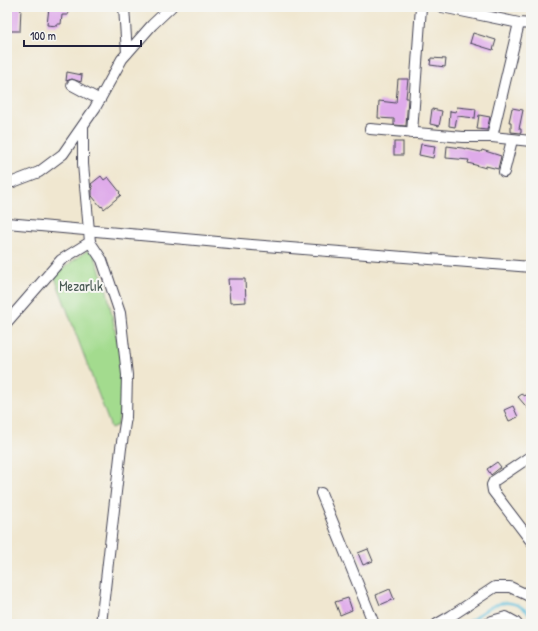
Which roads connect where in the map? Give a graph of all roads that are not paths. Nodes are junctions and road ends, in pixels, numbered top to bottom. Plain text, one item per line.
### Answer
1 (124, 7) edge
2 (171, 7) edge
3 (421, 7) edge
4 (442, 7) edge
5 (519, 23) junction
6 (531, 24) edge
7 (127, 53) junction
8 (72, 85) dead end
9 (100, 100) junction
10 (83, 126) junction
11 (370, 129) dead end
12 (412, 133) junction
13 (492, 137) junction
14 (512, 140) junction
15 (531, 141) edge
16 (504, 172) dead end
17 (7, 182) edge
18 (7, 223) edge
19 (89, 230) junction
20 (90, 242) junction
21 (531, 267) edge
22 (7, 322) edge
23 (531, 456) edge
24 (321, 493) dead end
25 (531, 542) edge
26 (530, 594) edge
27 (101, 624) edge
28 (374, 624) edge
29 (437, 624) edge
30 (488, 624) edge
31 (517, 624) edge

1 - 7 street
2 - 7 street
3 - 12 street
4 - 5 street
5 - 6 street
5 - 13 street
7 - 9 street
8 - 9 street
9 - 10 street
10 - 17 street
10 - 19 street
11 - 12 street
12 - 13 street
13 - 14 street
14 - 15 street
14 - 16 street
18 - 19 street
19 - 20 street
19 - 21 street
20 - 22 street
20 - 27 street
23 - 25 street
24 - 28 street
26 - 29 street
30 - 31 street

